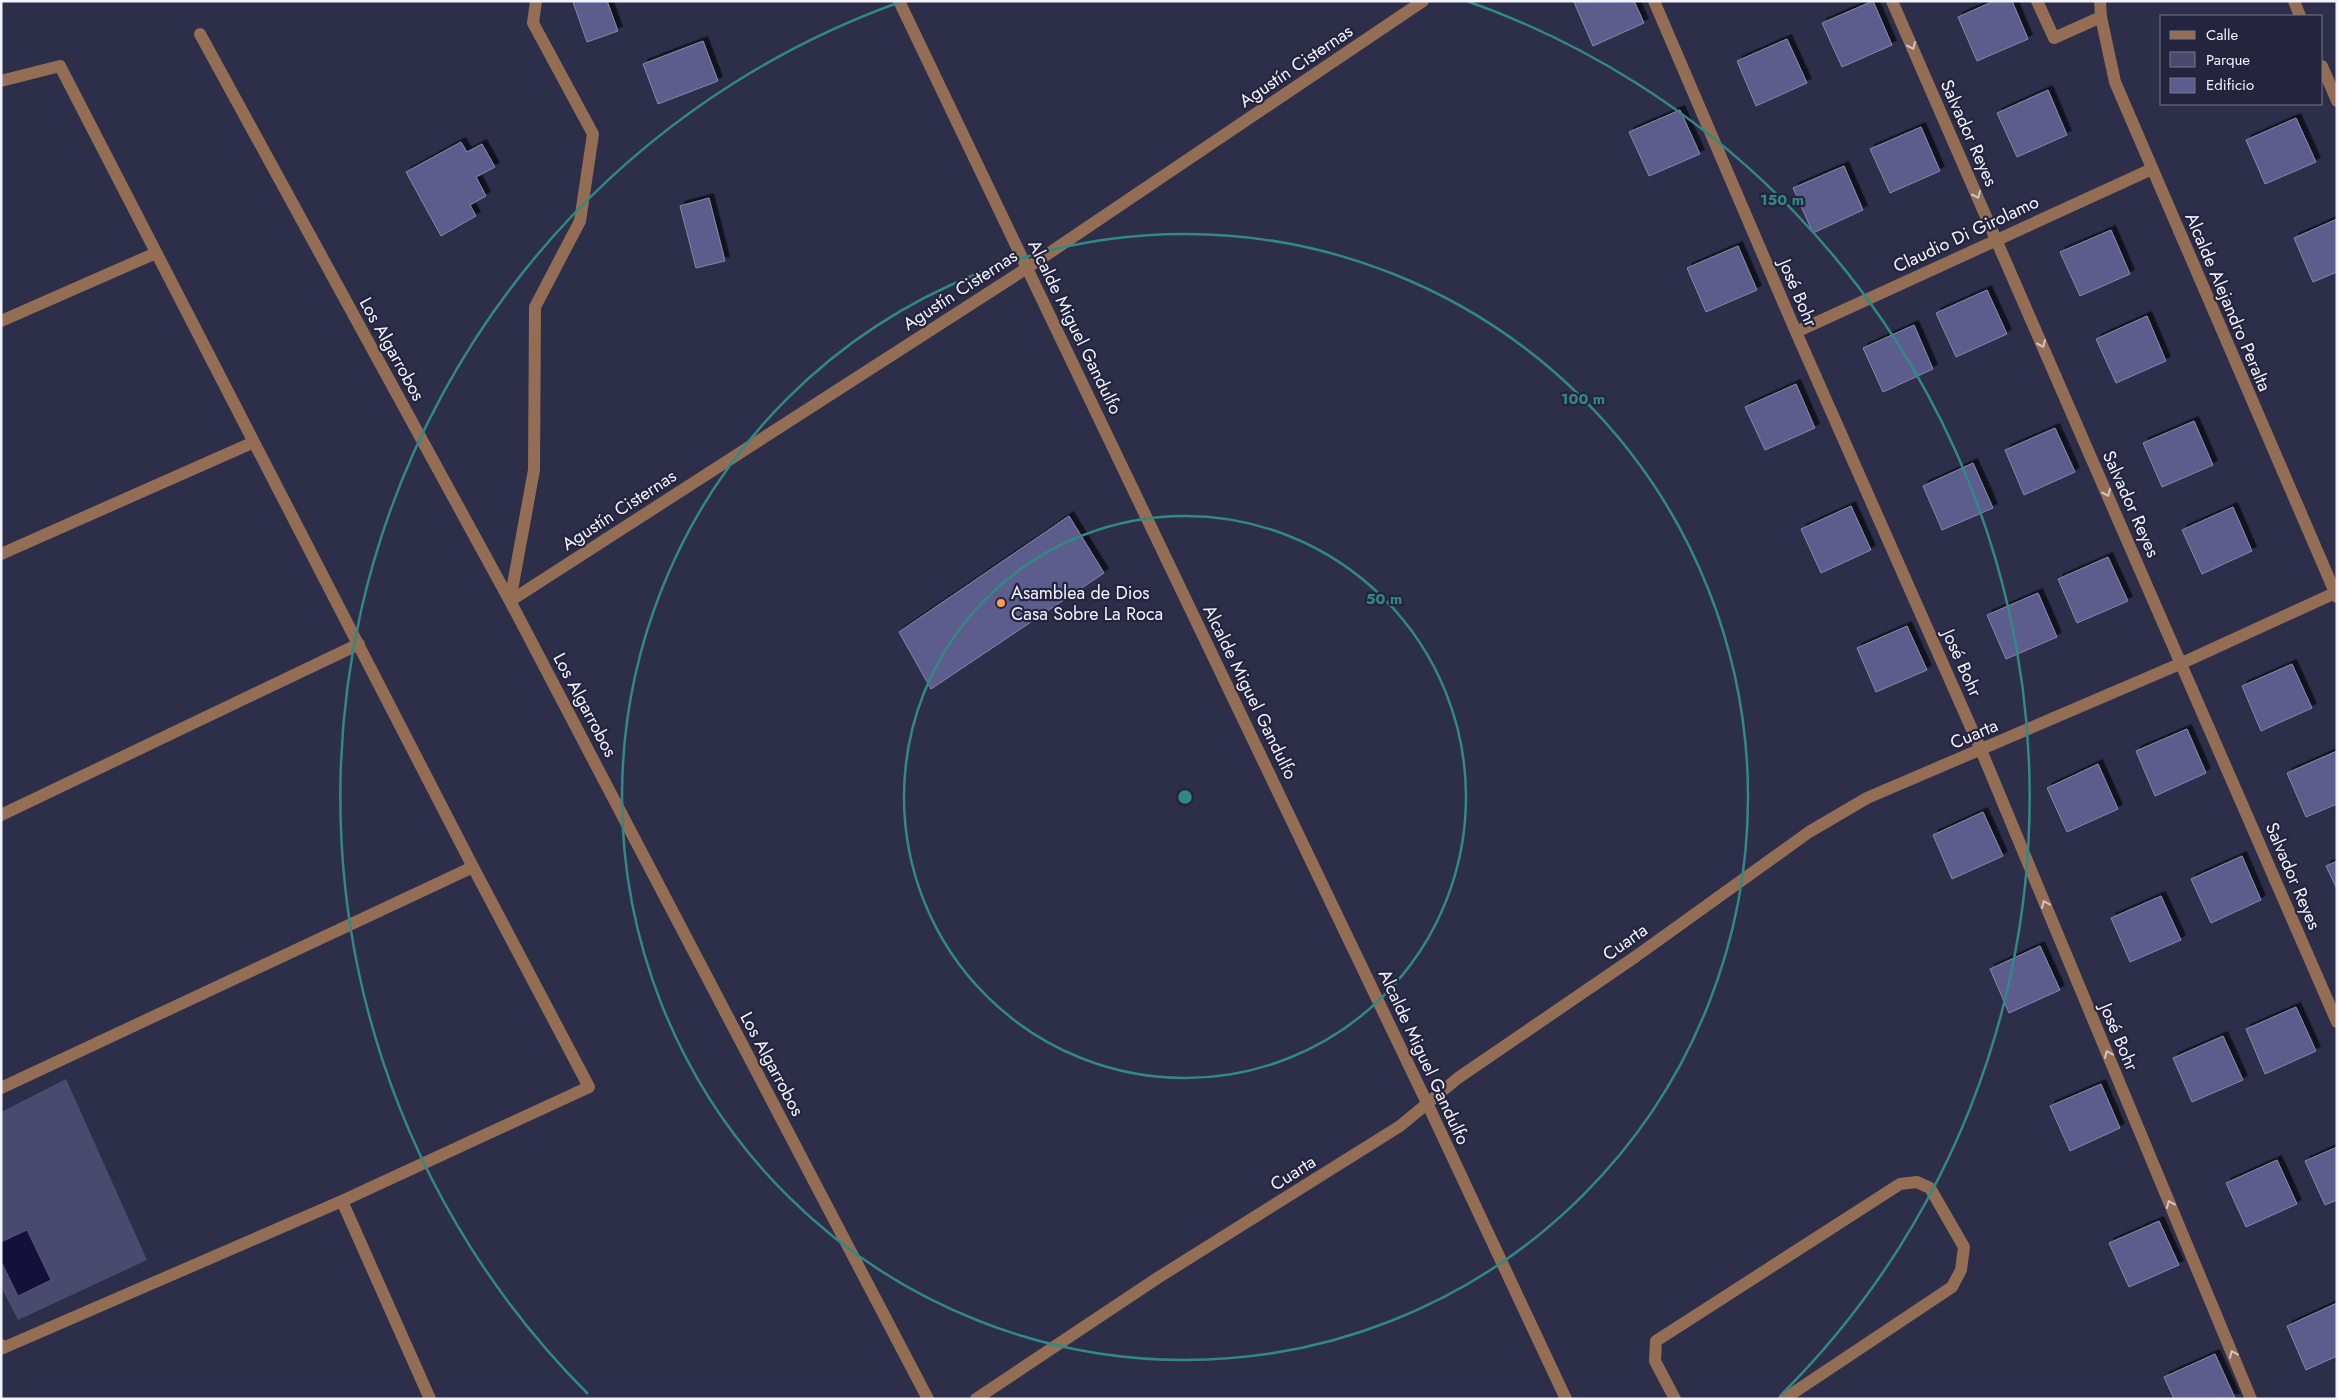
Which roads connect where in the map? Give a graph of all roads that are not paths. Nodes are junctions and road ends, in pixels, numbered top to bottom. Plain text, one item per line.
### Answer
1 (536, 1) edge
2 (900, 1) edge
3 (1423, 1) edge
4 (1654, 1) edge
5 (1892, 1) edge
6 (2037, 1) edge
7 (2100, 1) edge
8 (2294, 1) edge
9 (2300, 15) edge
10 (2101, 17) junction
11 (200, 34) dead end
12 (2323, 68) edge
13 (1, 81) edge
14 (2337, 101) edge
15 (2152, 169) junction
16 (1996, 240) junction
17 (156, 253) junction
18 (1027, 268) junction
19 (1, 321) edge
20 (1796, 332) junction
21 (254, 442) junction
22 (1, 554) edge
23 (2336, 594) edge
24 (510, 601) junction
25 (359, 644) junction
26 (2182, 663) junction
27 (1981, 750) junction
28 (1, 815) edge
29 (473, 867) junction
30 (2337, 1022) edge
31 (1, 1088) edge
32 (1428, 1103) junction
33 (342, 1201) junction
34 (2, 1347) edge
35 (430, 1399) edge
36 (928, 1399) edge
37 (976, 1399) edge
38 (1566, 1399) edge
39 (1675, 1399) edge
40 (1784, 1399) edge
41 (2251, 1399) edge

1 - 24 street
2 - 18 street, Alcalde Miguel Gandulfo
3 - 18 street, Agustín Cisternas
4 - 20 street, José Bohr
5 -> 16 street, Salvador Reyes
6 - 10 street
7 - 10 street, Alcalde Alejandro Peralta
8 - 9 street
10 - 15 street, Alcalde Alejandro Peralta
11 - 24 street, Los Algarrobos
12 - 14 street
13 - 17 street
15 - 16 street, Claudio Di Girolamo
15 - 23 street, Alcalde Alejandro Peralta
16 - 20 street, Claudio Di Girolamo
16 -> 26 street, Salvador Reyes
17 - 19 street
17 - 21 street
18 - 24 street, Agustín Cisternas
18 - 32 street, Alcalde Miguel Gandulfo
20 - 27 street, José Bohr
21 - 22 street
21 - 25 street
23 - 26 street, Cuarta
24 - 36 street, Los Algarrobos
25 - 28 street
25 - 29 street
26 - 27 street, Cuarta
26 - 30 street, Salvador Reyes
27 - 32 street, Cuarta
41 -> 27 street, José Bohr
29 - 31 street
29 - 33 street
32 - 37 street, Cuarta
32 - 38 street, Alcalde Miguel Gandulfo
33 - 34 street
33 - 35 street
39 - 40 street

